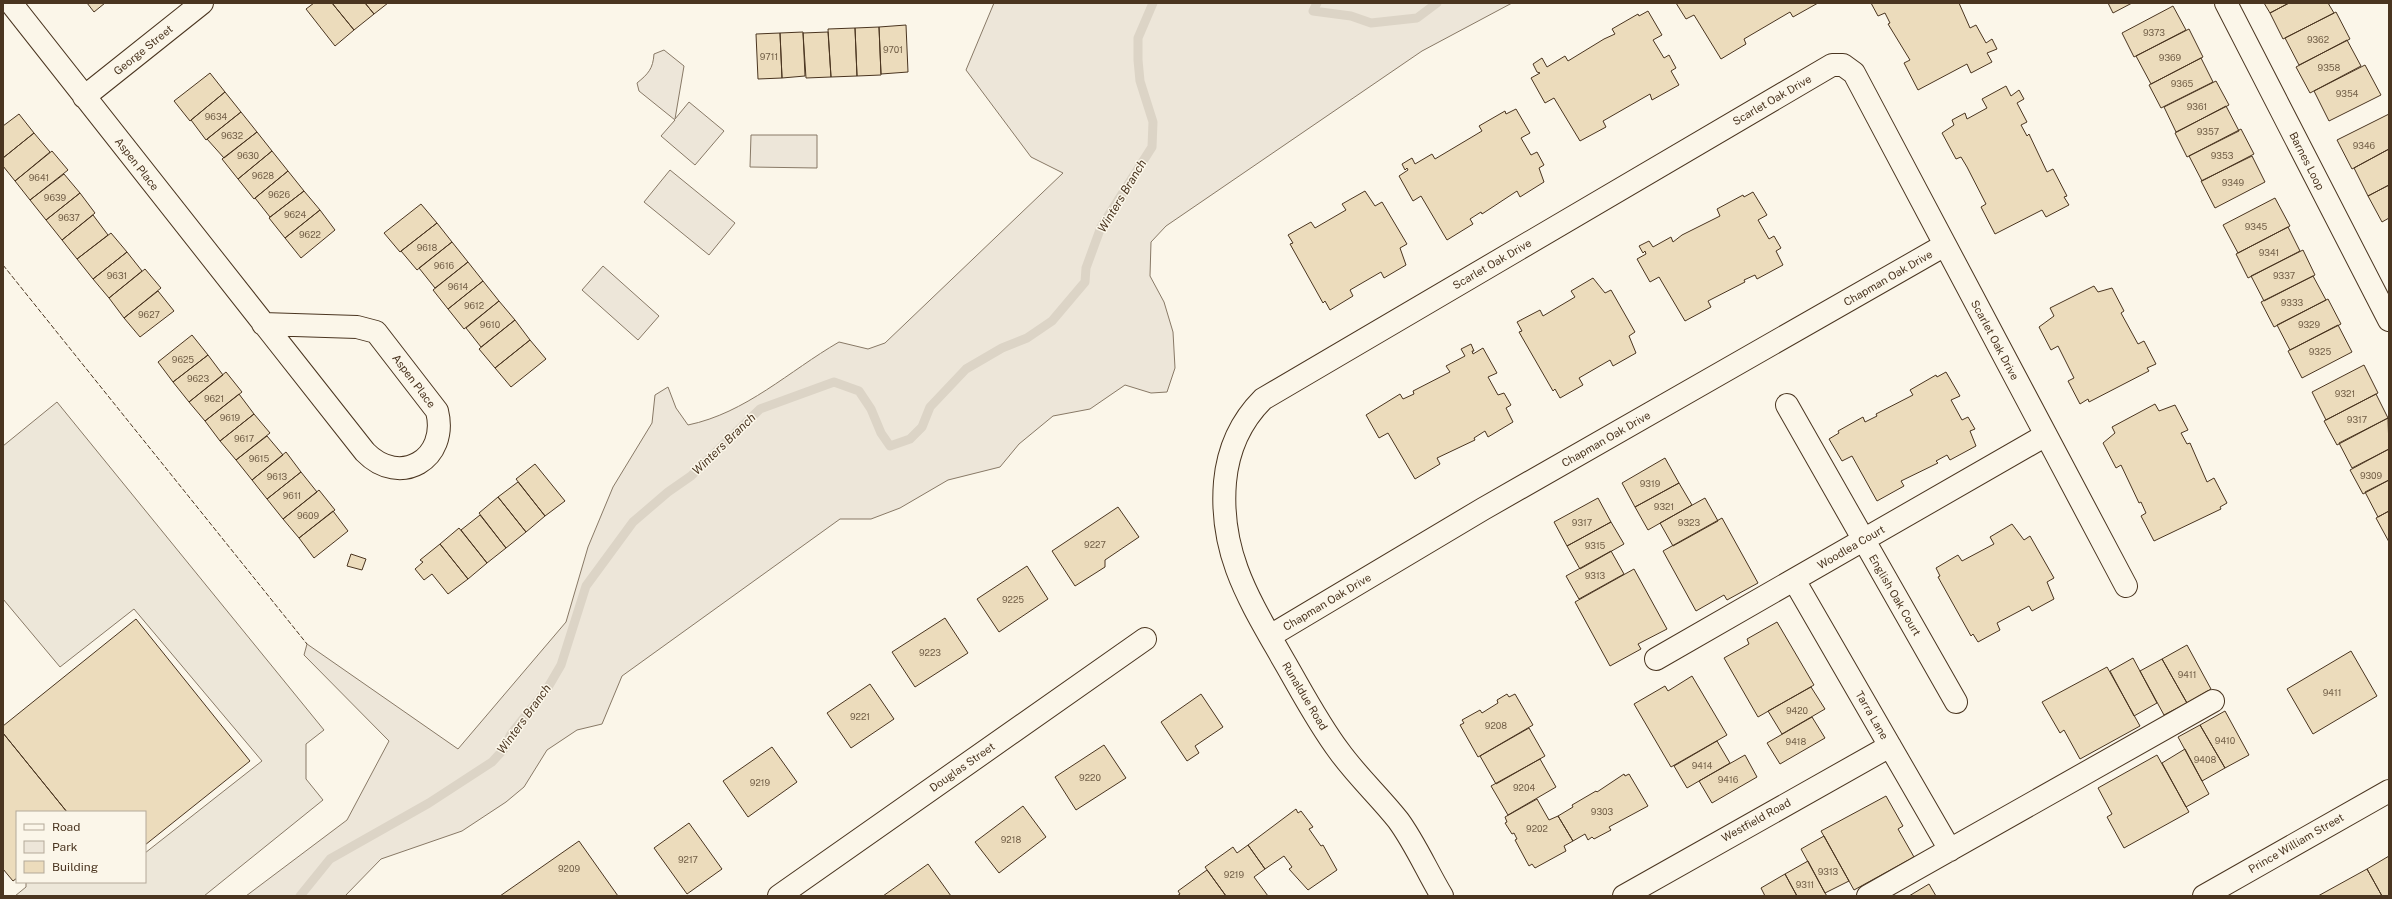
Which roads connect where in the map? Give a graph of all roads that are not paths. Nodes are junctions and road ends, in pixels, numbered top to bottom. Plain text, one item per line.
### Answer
1 (11, 3) edge
2 (202, 3) edge
3 (2226, 3) edge
4 (84, 97) junction
5 (1945, 245) junction
6 (2389, 320) edge
7 (264, 324) junction
8 (1787, 405) dead end
9 (2046, 435) junction
10 (1226, 473) joint
11 (1864, 540) junction
12 (1794, 580) junction
13 (2126, 586) dead end
14 (1270, 636) junction
15 (1145, 639) dead end
16 (1656, 659) dead end
17 (2213, 701) dead end
18 (1956, 702) dead end
19 (1890, 746) junction
20 (2389, 791) edge
21 (1950, 850) junction
22 (1437, 894) edge
23 (779, 896) edge
24 (1624, 896) edge
25 (1868, 896) edge
26 (2204, 896) edge

1 - 4 street, Aspen Place
2 - 4 street, George Street
3 - 6 street, Barnes Loop
4 - 7 street, Aspen Place
5 - 9 street, Scarlet Oak Drive
5 - 10 street, Scarlet Oak Drive
5 - 14 street, Chapman Oak Drive
7 - 7 street, Aspen Place
8 - 11 street, English Oak Court
9 - 11 street, Woodlea Court
9 - 13 street, Scarlet Oak Drive
10 - 14 street, Runaldue Road
11 - 12 street, Woodlea Court
11 - 18 street, English Oak Court
12 - 16 street, Woodlea Court
12 - 19 street, Tarra Lane
14 - 22 street, Runaldue Road
15 - 23 street, Douglas Street
17 - 21 street
19 - 21 street, Tarra Lane
19 - 24 street, Westfield Road
20 - 26 street, Prince William Street
21 - 25 street

